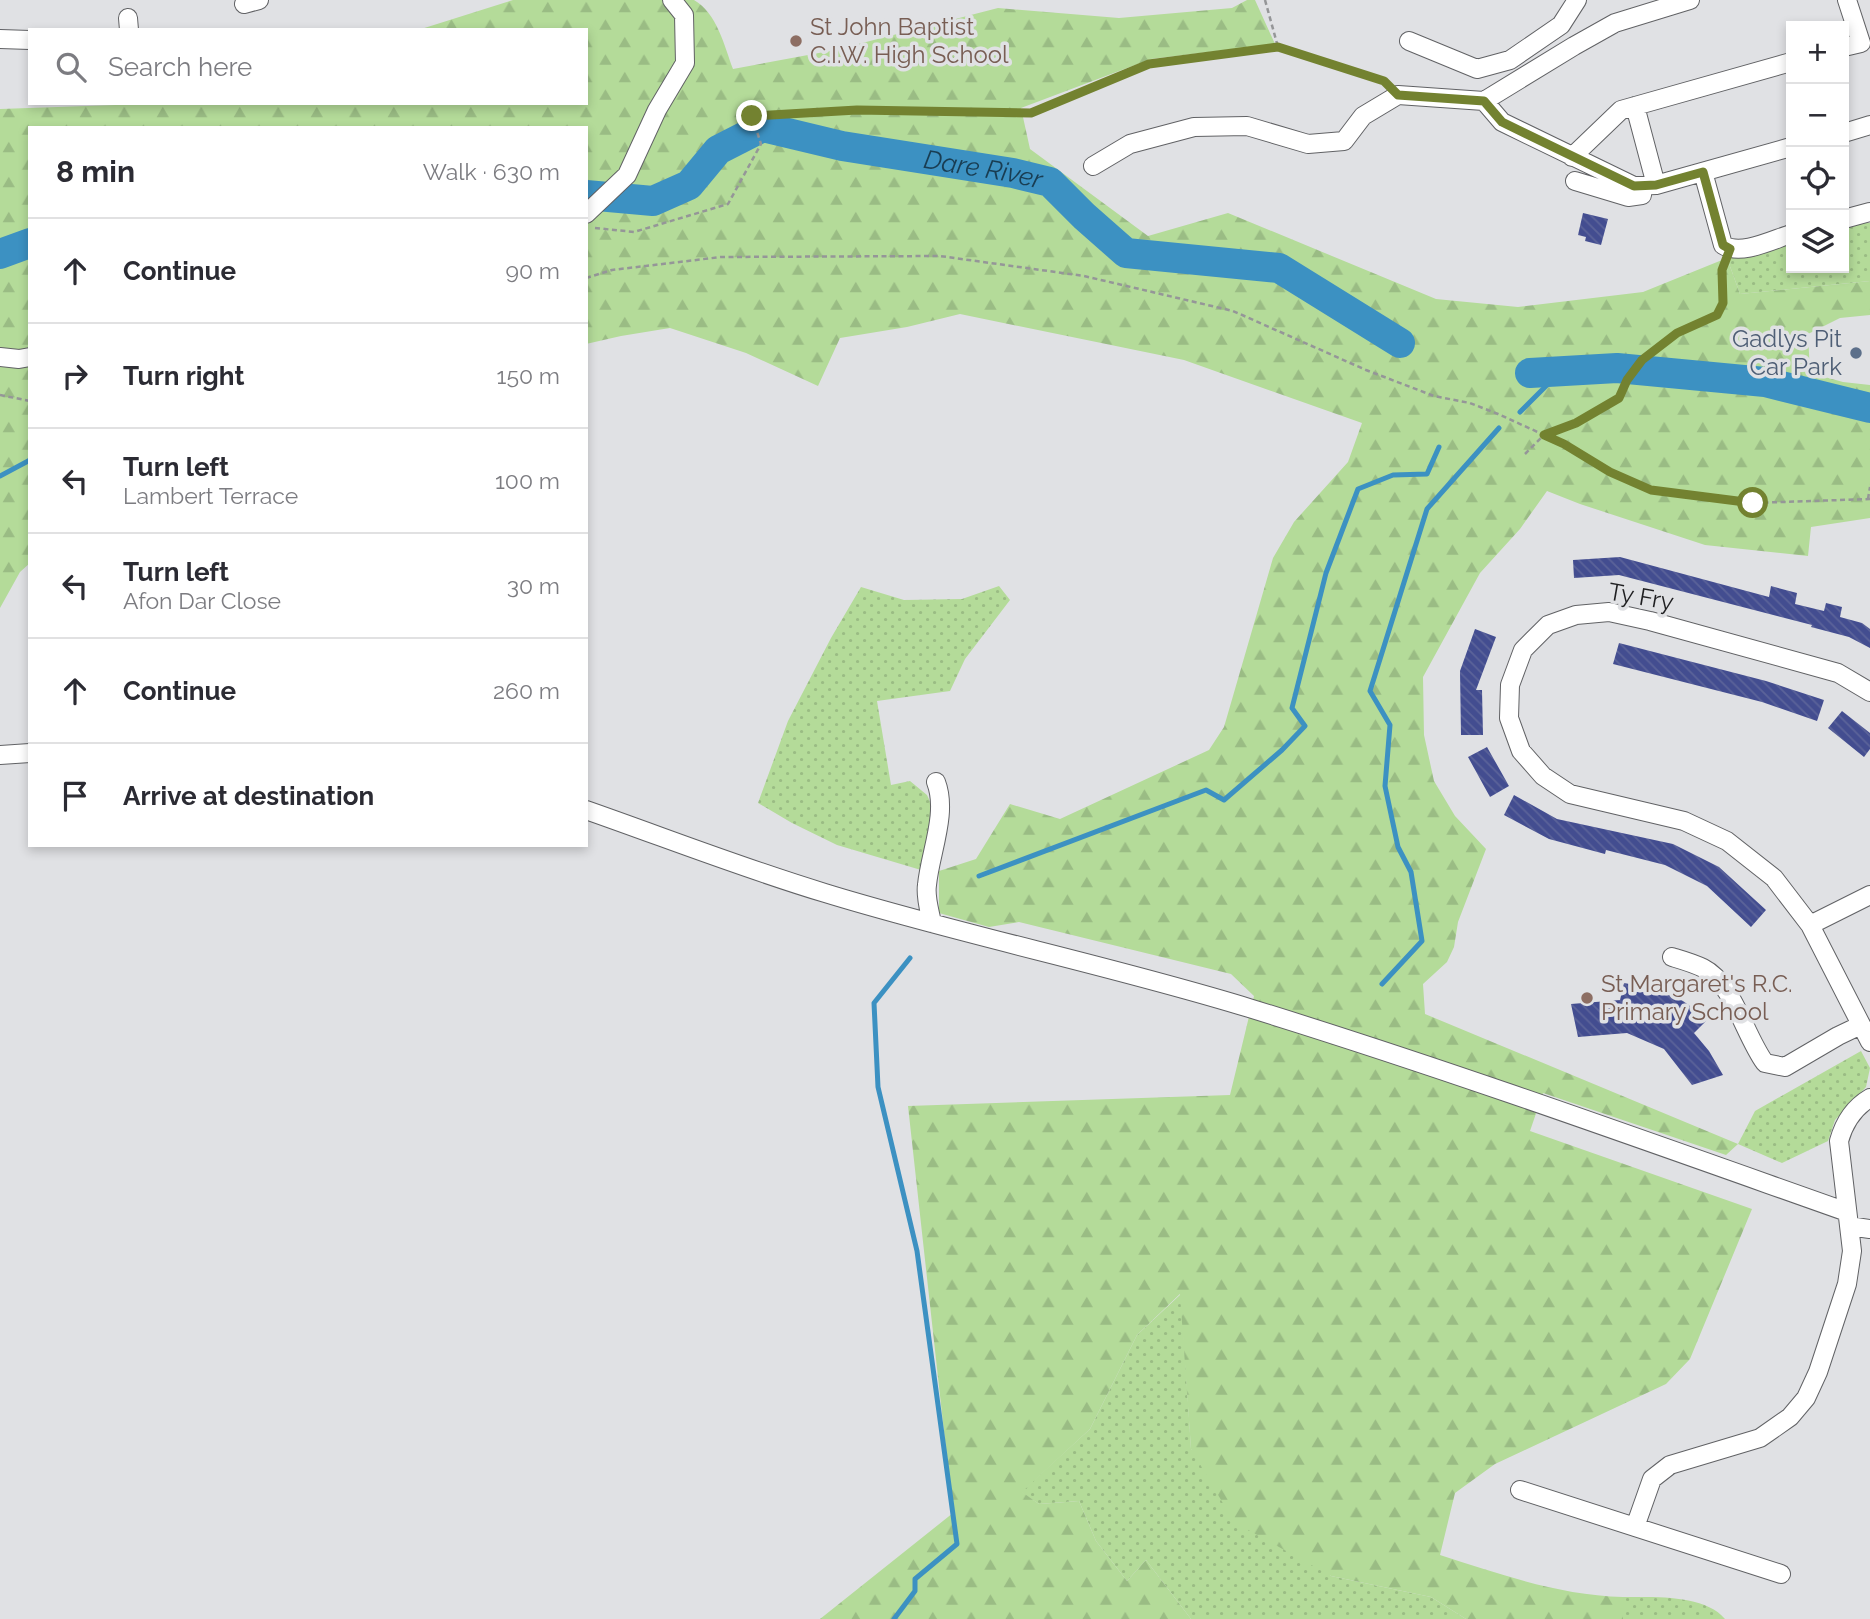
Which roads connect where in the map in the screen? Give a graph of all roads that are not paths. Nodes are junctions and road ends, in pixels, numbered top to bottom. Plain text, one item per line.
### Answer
1 (672, 0) edge
2 (1577, 0) edge
3 (1690, 0) edge
4 (1847, 0) edge
5 (1553, 31) junction
6 (0, 39) edge
7 (28, 40) edge
8 (1409, 41) dead end
9 (1574, 46) junction
10 (1849, 46) edge
11 (1786, 63) edge
12 (1477, 101) junction
13 (1634, 106) junction
14 (1870, 125) edge
15 (1849, 131) edge
16 (1786, 148) edge
17 (1573, 156) junction
18 (1093, 166) dead end
19 (1703, 172) junction
20 (1575, 181) dead end
21 (1650, 185) junction
22 (1870, 212) edge
23 (588, 217) edge
24 (1849, 218) edge
25 (1786, 235) edge
26 (0, 357) edge
27 (28, 357) edge
28 (1870, 692) edge
29 (28, 753) edge
30 (0, 755) edge
31 (936, 782) dead end
32 (588, 811) edge
33 (1870, 895) edge
34 (932, 923) junction
35 (1810, 925) junction
36 (1672, 957) dead end
37 (1861, 1025) junction
38 (1870, 1042) edge
39 (1870, 1098) edge
40 (1848, 1219) junction
41 (1870, 1229) edge
42 (1521, 1490) dead end
43 (1635, 1527) junction
44 (1781, 1574) dead end

1 - 23 street
2 - 5 street
3 - 9 street
4 - 10 street
5 - 8 street
5 - 9 street
6 - 7 street
9 - 12 street
11 - 13 street
12 - 17 street
12 - 18 street
13 - 17 street
13 - 21 street
14 - 15 street
16 - 19 street
17 - 21 street
19 - 21 street
19 - 25 street
20 - 21 street
22 - 24 street
26 - 27 street
28 - 35 street, Ty Fry
29 - 30 street
31 - 34 street
32 - 34 street
33 - 35 street
34 - 40 street
35 - 37 street, Ty Fry
36 - 37 street
37 - 38 street, Ty Fry
39 - 40 street
40 - 41 street
40 - 43 street
42 - 43 street
43 - 44 street

